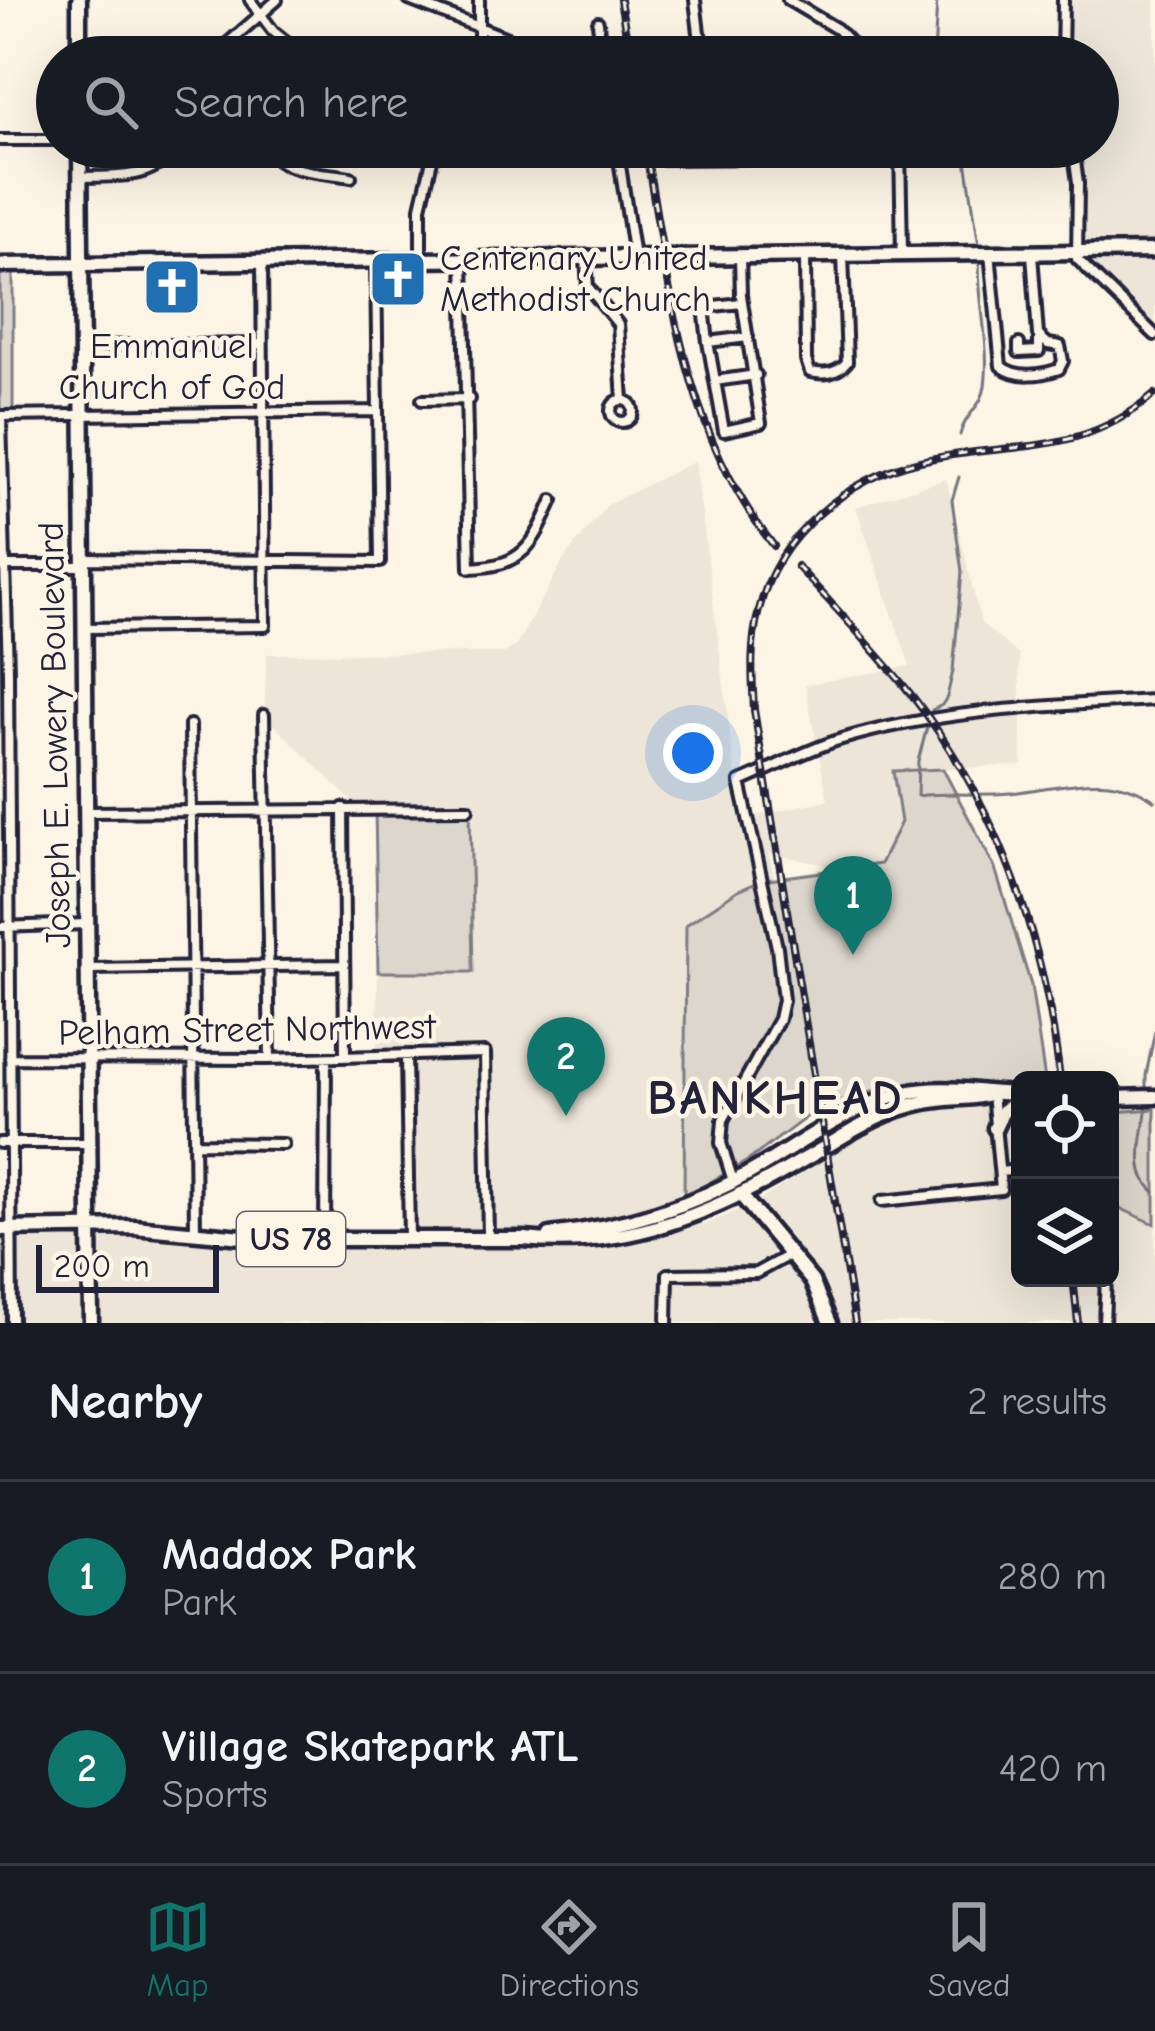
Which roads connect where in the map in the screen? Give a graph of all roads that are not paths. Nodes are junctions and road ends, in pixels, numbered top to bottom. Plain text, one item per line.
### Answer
1 (79, 0) edge
2 (250, 0) edge
3 (277, 0) edge
4 (409, 0) edge
5 (479, 0) edge
6 (788, 0) edge
7 (1063, 0) edge
8 (699, 3) edge
9 (260, 15) junction
10 (598, 22) dead end
11 (479, 27) junction
12 (80, 36) edge
13 (236, 36) edge
14 (279, 36) edge
15 (479, 36) edge
16 (502, 36) edge
17 (599, 36) edge
18 (702, 36) edge
19 (845, 36) edge
20 (1062, 36) edge
21 (0, 140) edge
22 (36, 140) edge
23 (80, 168) edge
24 (151, 168) edge
25 (302, 168) edge
26 (430, 168) edge
27 (620, 168) edge
28 (900, 168) edge
29 (1076, 168) edge
30 (80, 177) junction
31 (351, 177) dead end
32 (1155, 251) edge
33 (1076, 252) junction
34 (983, 253) junction
35 (1032, 253) junction
36 (902, 254) junction
37 (843, 255) junction
38 (634, 256) junction
39 (740, 256) junction
40 (805, 256) junction
41 (586, 258) junction
42 (421, 260) junction
43 (463, 260) junction
44 (376, 261) junction
45 (262, 262) junction
46 (83, 264) junction
47 (0, 265) edge
48 (742, 303) junction
49 (1155, 335) edge
50 (748, 337) junction
51 (1039, 340) junction
52 (708, 342) junction
53 (262, 344) junction
54 (1018, 344) dead end
55 (82, 346) junction
56 (756, 375) junction
57 (715, 381) junction
58 (469, 399) junction
59 (422, 400) dead end
60 (623, 400) dead end
61 (378, 411) junction
62 (263, 412) junction
63 (82, 415) junction
64 (1, 416) edge
65 (554, 500) dead end
66 (265, 561) junction
67 (84, 563) junction
68 (2, 566) edge
69 (2, 611) edge
70 (84, 628) junction
71 (3, 658) edge
72 (1155, 700) edge
73 (265, 715) dead end
74 (190, 724) dead end
75 (4, 792) edge
76 (266, 808) junction
77 (343, 808) junction
78 (468, 808) dead end
79 (190, 809) junction
80 (87, 812) junction
81 (87, 924) junction
82 (5, 927) edge
83 (344, 965) junction
84 (269, 966) junction
85 (193, 967) junction
86 (88, 969) junction
87 (406, 1055) junction
88 (10, 1058) junction
89 (326, 1058) junction
90 (345, 1058) junction
91 (196, 1059) junction
92 (270, 1059) junction
93 (88, 1060) junction
94 (992, 1093) junction
95 (1011, 1096) edge
96 (1011, 1104) edge
97 (995, 1128) junction
98 (89, 1142) junction
99 (5, 1143) edge
100 (195, 1143) junction
101 (283, 1144) dead end
102 (1011, 1171) edge
103 (1000, 1172) junction
104 (734, 1182) junction
105 (741, 1196) junction
106 (882, 1201) dead end
107 (634, 1227) junction
108 (90, 1228) junction
109 (5, 1229) edge
110 (195, 1234) junction
111 (409, 1238) junction
112 (325, 1239) junction
113 (488, 1239) junction
114 (790, 1254) junction
115 (1106, 1287) edge
116 (12, 1323) edge
117 (91, 1323) edge
118 (667, 1323) edge
119 (830, 1323) edge
120 (1104, 1323) edge

1 - 12 main road
2 - 9 street
3 - 9 street
4 - 11 street
5 - 11 street
6 - 19 street
7 - 20 street
8 - 18 street
9 - 13 street
9 - 14 street
10 - 17 street
11 - 15 street
11 - 16 street
21 - 22 street
23 - 30 main road, Joseph E. Lowery Boulevard
24 - 30 street
25 - 31 street
26 - 42 street
27 - 38 street
28 - 36 street
29 - 33 street
30 - 46 main road, Joseph E. Lowery Boulevard
32 - 33 main road
33 - 35 main road
33 - 49 street
34 - 35 main road
34 - 36 main road
34 - 51 street
35 - 51 street
36 - 37 main road
37 - 40 main road
37 - 40 street
38 - 39 main road
38 - 41 main road
39 - 40 main road
39 - 48 street
41 - 43 main road
41 - 60 street
42 - 43 main road
42 - 44 main road
43 - 58 street
44 - 45 main road
44 - 61 street
45 - 46 main road
45 - 53 street
46 - 47 main road
46 - 55 main road, Joseph E. Lowery Boulevard
48 - 50 street
48 - 52 street
50 - 52 street
50 - 56 street
51 - 54 street
52 - 57 street
53 - 55 street
53 - 62 street
55 - 63 main road, Joseph E. Lowery Boulevard
56 - 57 street
56 - 57 street
58 - 59 street
58 - 65 street
61 - 62 street
61 - 66 street
62 - 63 street
62 - 66 street
63 - 64 street
63 - 67 main road, Joseph E. Lowery Boulevard
64 - 68 street
66 - 67 street
66 - 70 street
67 - 68 street
67 - 70 main road, Joseph E. Lowery Boulevard
68 - 69 street
69 - 71 street
70 - 80 main road, Joseph E. Lowery Boulevard
71 - 75 street
72 - 104 street
73 - 76 street
74 - 79 street
75 - 82 street
76 - 77 street
76 - 79 street
76 - 84 street
77 - 78 street
77 - 83 street
79 - 80 street
79 - 85 street
80 - 81 main road, Joseph E. Lowery Boulevard
81 - 82 street
81 - 86 main road, Joseph E. Lowery Boulevard
82 - 88 street
83 - 84 street
83 - 90 street
84 - 85 street
84 - 92 street
85 - 86 street
85 - 91 street
86 - 93 main road, Joseph E. Lowery Boulevard
87 - 90 street, Pelham Street Northwest
87 - 111 street
87 - 113 street, Pelham Street Northwest
88 - 93 street, Pelham Street Northwest
88 - 99 street
89 - 90 street, Pelham Street Northwest
89 - 92 street, Pelham Street Northwest
89 - 112 street
91 - 92 street, Pelham Street Northwest
91 - 93 street, Pelham Street Northwest
91 - 100 street
93 - 98 main road, Joseph E. Lowery Boulevard
94 - 95 main road, US 78
94 - 97 street
94 - 104 main road, US 78
94 - 105 main road, US 78
96 - 97 main road
97 - 103 street
98 - 99 street
98 - 108 main road, Joseph E. Lowery Boulevard
99 - 109 street
100 - 101 street
100 - 110 street
102 - 103 street
103 - 106 street
104 - 105 main road
104 - 107 main road, US 78
105 - 107 main road, US 78
105 - 114 main road
107 - 113 main road, US 78
108 - 109 main road, US 78
108 - 110 main road, US 78
108 - 117 main road, Joseph E. Lowery Boulevard
109 - 116 street
110 - 112 main road, US 78
111 - 112 main road, US 78
111 - 113 main road, US 78
114 - 118 street
114 - 119 main road
115 - 120 street

